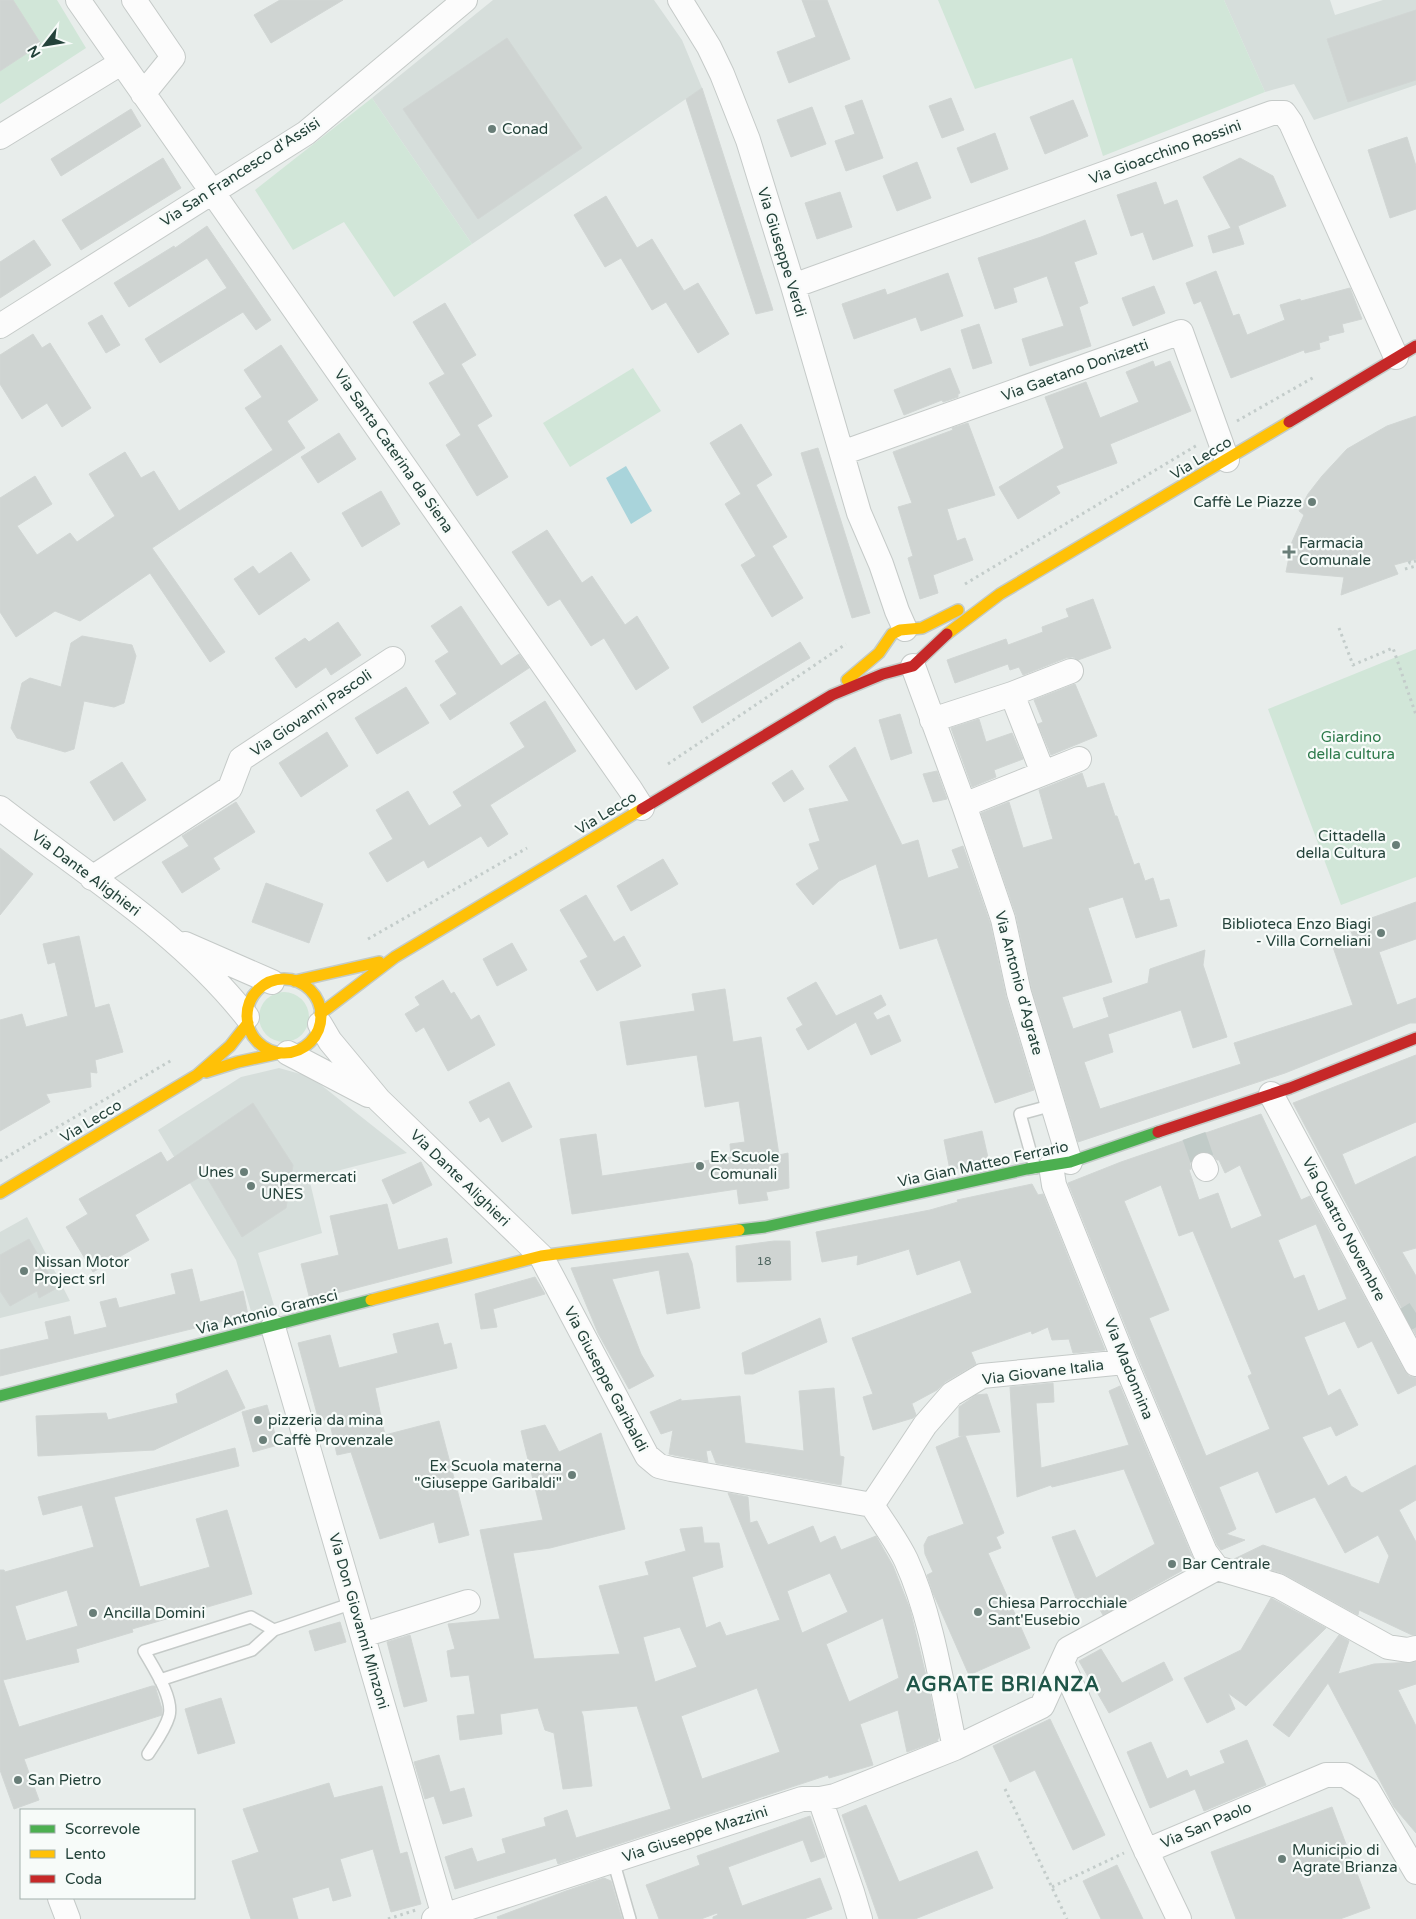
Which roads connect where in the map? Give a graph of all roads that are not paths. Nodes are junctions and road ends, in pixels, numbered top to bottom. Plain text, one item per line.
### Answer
1 (78, 0) edge
2 (134, 0) edge
3 (465, 0) edge
4 (680, 0) edge
5 (121, 63) junction
6 (143, 94) junction
7 (0, 137) edge
8 (212, 191) junction
9 (793, 286) junction
10 (0, 326) edge
11 (1406, 352) edge
12 (842, 453) junction
13 (1227, 460) junction
14 (1000, 594) junction
15 (897, 636) junction
16 (393, 659) dead end
17 (912, 663) junction
18 (1071, 671) dead end
19 (1012, 694) junction
20 (832, 695) junction
21 (932, 720) junction
22 (1079, 759) dead end
23 (1043, 773) junction
24 (964, 805) junction
25 (0, 808) edge
26 (642, 808) junction
27 (92, 878) junction
28 (172, 938) junction
29 (395, 956) junction
30 (283, 982) junction
31 (320, 1019) junction
32 (248, 1020) junction
33 (1416, 1038) edge
34 (284, 1053) junction
35 (197, 1075) junction
36 (1271, 1094) junction
37 (379, 1100) junction
38 (1053, 1105) junction
39 (1052, 1166) junction
40 (0, 1193) edge
41 (541, 1256) junction
42 (273, 1327) junction
43 (1125, 1362) junction
44 (1416, 1364) edge
45 (0, 1396) edge
46 (872, 1505) junction
47 (1217, 1568) junction
48 (468, 1602) dead end
49 (353, 1603) junction
50 (274, 1630) junction
51 (362, 1635) junction
52 (1416, 1648) edge
53 (1065, 1656) junction
54 (160, 1680) junction
55 (955, 1748) junction
56 (148, 1754) dead end
57 (820, 1799) junction
58 (1144, 1847) junction
59 (613, 1860) junction
60 (1416, 1872) edge
61 (60, 1899) edge
62 (439, 1917) edge
63 (68, 1919) edge
64 (630, 1919) edge
65 (860, 1919) edge
66 (1179, 1919) edge

1 - 5 street, Via Santa Caterina da Siena
2 - 6 street
3 - 8 street, Via San Francesco d'Assisi
4 - 9 street, Via Giuseppe Verdi
5 - 6 street, Via Santa Caterina da Siena
5 - 7 street
6 - 8 street, Via Santa Caterina da Siena
8 - 10 street, Via San Francesco d'Assisi
8 - 26 street, Via Santa Caterina da Siena
9 - 11 street, Via Gioacchino Rossini
9 - 12 street, Via Giuseppe Verdi
11 - 13 street, Via Lecco
12 - 13 street, Via Gaetano Donizetti
12 - 15 street, Via Giuseppe Verdi
13 - 14 street, Via Lecco
14 - 15 street, Via Lecco
14 - 17 street, Via Lecco
15 - 17 street
15 - 17 street
15 - 20 street, Via Lecco
16 - 27 street, Via Giovanni Pascoli
17 - 20 street, Via Lecco
17 - 21 street, Via Antonio d'Agrate
18 - 19 street
19 - 21 street
19 - 23 street
20 - 26 street, Via Lecco
21 - 24 street, Via Antonio d'Agrate
22 - 23 street
23 - 24 street
24 - 38 street, Via Antonio d'Agrate
25 - 27 street, Via Dante Alighieri
26 - 29 street, Via Lecco
27 - 28 street, Via Dante Alighieri
28 - 30 street, Via Dante Alighieri
28 - 32 street, Via Dante Alighieri
29 - 30 street, Via Lecco
29 - 31 street, Via Lecco
30 - 31 street
30 - 32 street
31 - 34 street
31 - 37 street, Via Dante Alighieri
32 - 34 street
32 - 35 street, Via Lecco
33 - 36 street, Via Gian Matteo Ferrario
34 - 35 street, Via Lecco
34 - 37 street, Via Dante Alighieri
35 - 40 street, Via Lecco
36 - 39 street, Via Gian Matteo Ferrario
36 - 44 street, Via Quattro Novembre
37 - 41 street, Via Dante Alighieri
38 - 39 street, Via Antonio d'Agrate
38 - 39 lane
39 - 41 street, Via Gian Matteo Ferrario
39 - 43 street, Via Madonnina
41 - 42 street, Via Antonio Gramsci
41 - 46 street, Via Giuseppe Garibaldi
42 - 45 street, Via Antonio Gramsci
42 - 49 street, Via Don Giovanni Minzoni
43 - 46 street, Via Giovane Italia
43 - 47 street, Via Madonnina
46 - 55 street
47 - 52 street
47 - 53 street
48 - 51 street
49 - 50 lane
49 - 51 street, Via Don Giovanni Minzoni
50 - 54 lane
50 - 54 lane
51 - 62 street, Via Don Giovanni Minzoni
53 - 55 street, Via Giuseppe Mazzini
53 - 58 street, Via San Paolo
54 - 56 lane
55 - 57 street, Via Giuseppe Mazzini
57 - 59 street, Via Giuseppe Mazzini
57 - 65 street
58 - 60 street, Via San Paolo
58 - 66 street
59 - 62 street, Via Giuseppe Mazzini
59 - 64 lane
61 - 63 street

